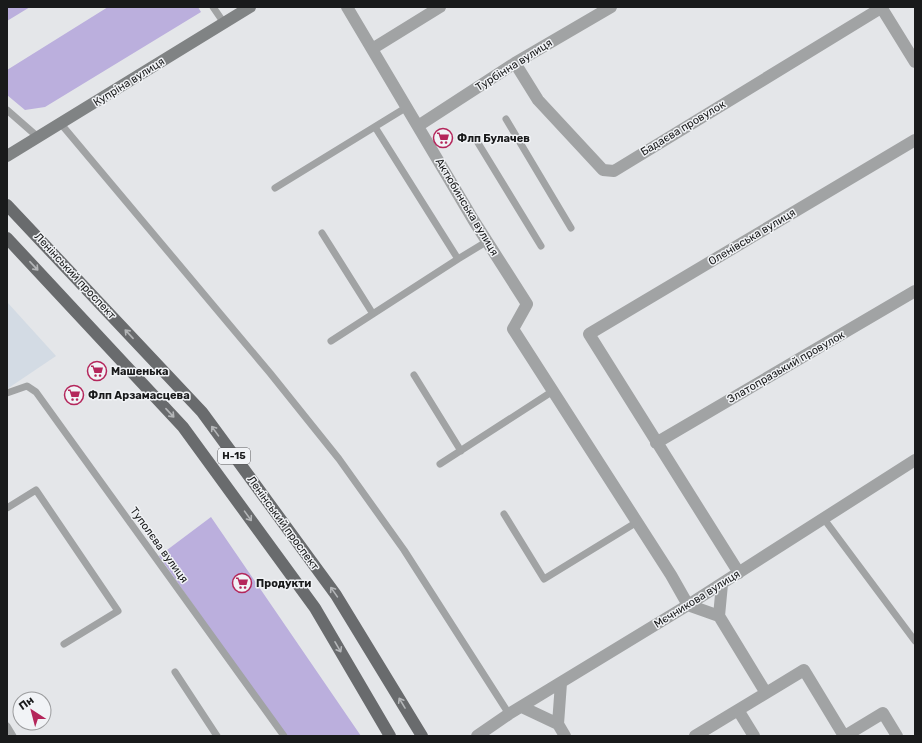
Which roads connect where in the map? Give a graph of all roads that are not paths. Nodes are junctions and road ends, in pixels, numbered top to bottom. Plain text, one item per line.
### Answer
1 (213, 7) edge
2 (250, 7) edge
3 (347, 7) edge
4 (440, 7) edge
5 (611, 7) edge
6 (881, 7) edge
7 (224, 23) junction
8 (372, 49) junction
9 (915, 62) edge
10 (515, 63) junction
11 (407, 107) junction
12 (7, 110) edge
13 (506, 119) dead end
14 (61, 124) junction
15 (418, 126) junction
16 (375, 127) junction
17 (39, 138) junction
18 (475, 138) dead end
19 (915, 140) edge
20 (7, 156) edge
21 (275, 188) dead end
22 (7, 205) edge
23 (571, 228) dead end
24 (322, 233) dead end
25 (7, 238) edge
26 (486, 242) junction
27 (541, 246) dead end
28 (458, 259) junction
29 (915, 291) edge
30 (373, 314) junction
31 (331, 341) dead end
32 (414, 375) dead end
33 (553, 391) junction
34 (7, 393) edge
35 (656, 444) junction
36 (461, 451) junction
37 (915, 460) edge
38 (440, 464) dead end
39 (7, 508) edge
40 (504, 514) dead end
41 (824, 519) junction
42 (637, 522) junction
43 (739, 573) junction
44 (722, 584) junction
45 (688, 605) junction
46 (719, 616) junction
47 (915, 641) edge
48 (64, 644) dead end
49 (175, 672) dead end
50 (561, 683) junction
51 (766, 693) junction
52 (522, 707) junction
53 (738, 710) junction
54 (509, 714) junction
55 (558, 724) junction
56 (7, 726) edge
57 (703, 734) edge
58 (13, 736) edge
59 (218, 736) edge
60 (284, 736) edge
61 (390, 736) edge
62 (422, 736) edge
63 (477, 736) edge
64 (565, 736) edge
65 (754, 736) edge
66 (844, 736) edge
67 (897, 736) edge

1 - 7 lane
2 - 7 main road, Купріна вулиця
3 - 8 street, Актюбинська вулиця
4 - 8 street
5 - 10 street, Турбінна вулиця
6 - 9 street
6 - 10 street, Бадаєва провулок
7 - 14 main road, Купріна вулиця
8 - 11 street, Актюбинська вулиця
10 - 15 street, Турбінна вулиця
11 - 15 street, Актюбинська вулиця
11 - 16 lane
12 - 17 lane
13 - 23 lane
14 - 17 main road, Купріна вулиця
14 - 54 lane
15 - 26 street, Актюбинська вулиця
16 - 21 lane
16 - 28 lane
17 - 20 main road, Купріна вулиця
18 - 27 lane
19 - 35 street, Оленівська вулиця
62 -> 22 main road, Ленінський проспект / Н-15
24 - 30 lane
25 -> 61 main road, Н-15
26 - 28 lane
26 - 33 street, Актюбинська вулиця
28 - 30 lane
29 - 35 street, Златопразький провулок
30 - 31 lane
32 - 36 lane
33 - 36 lane
33 - 42 street
34 - 60 lane, Туполєва вулиця
35 - 43 street
36 - 38 lane
37 - 41 street, Мєчникова вулиця
39 - 48 lane
40 - 42 lane
41 - 43 street, Мєчникова вулиця
41 - 47 lane
42 - 45 street
43 - 44 street, Мєчникова вулиця
44 - 45 street, Мєчникова вулиця
44 - 46 street
45 - 46 street
45 - 50 street, Мєчникова вулиця
46 - 51 street
49 - 59 lane
50 - 52 street, Мєчникова вулиця
50 - 55 street
51 - 53 street
51 - 66 street
52 - 54 street, Мєчникова вулиця
52 - 55 street
53 - 57 street
53 - 65 street
54 - 63 street, Мєчникова вулиця
55 - 64 street
56 - 58 lane
66 - 67 street

